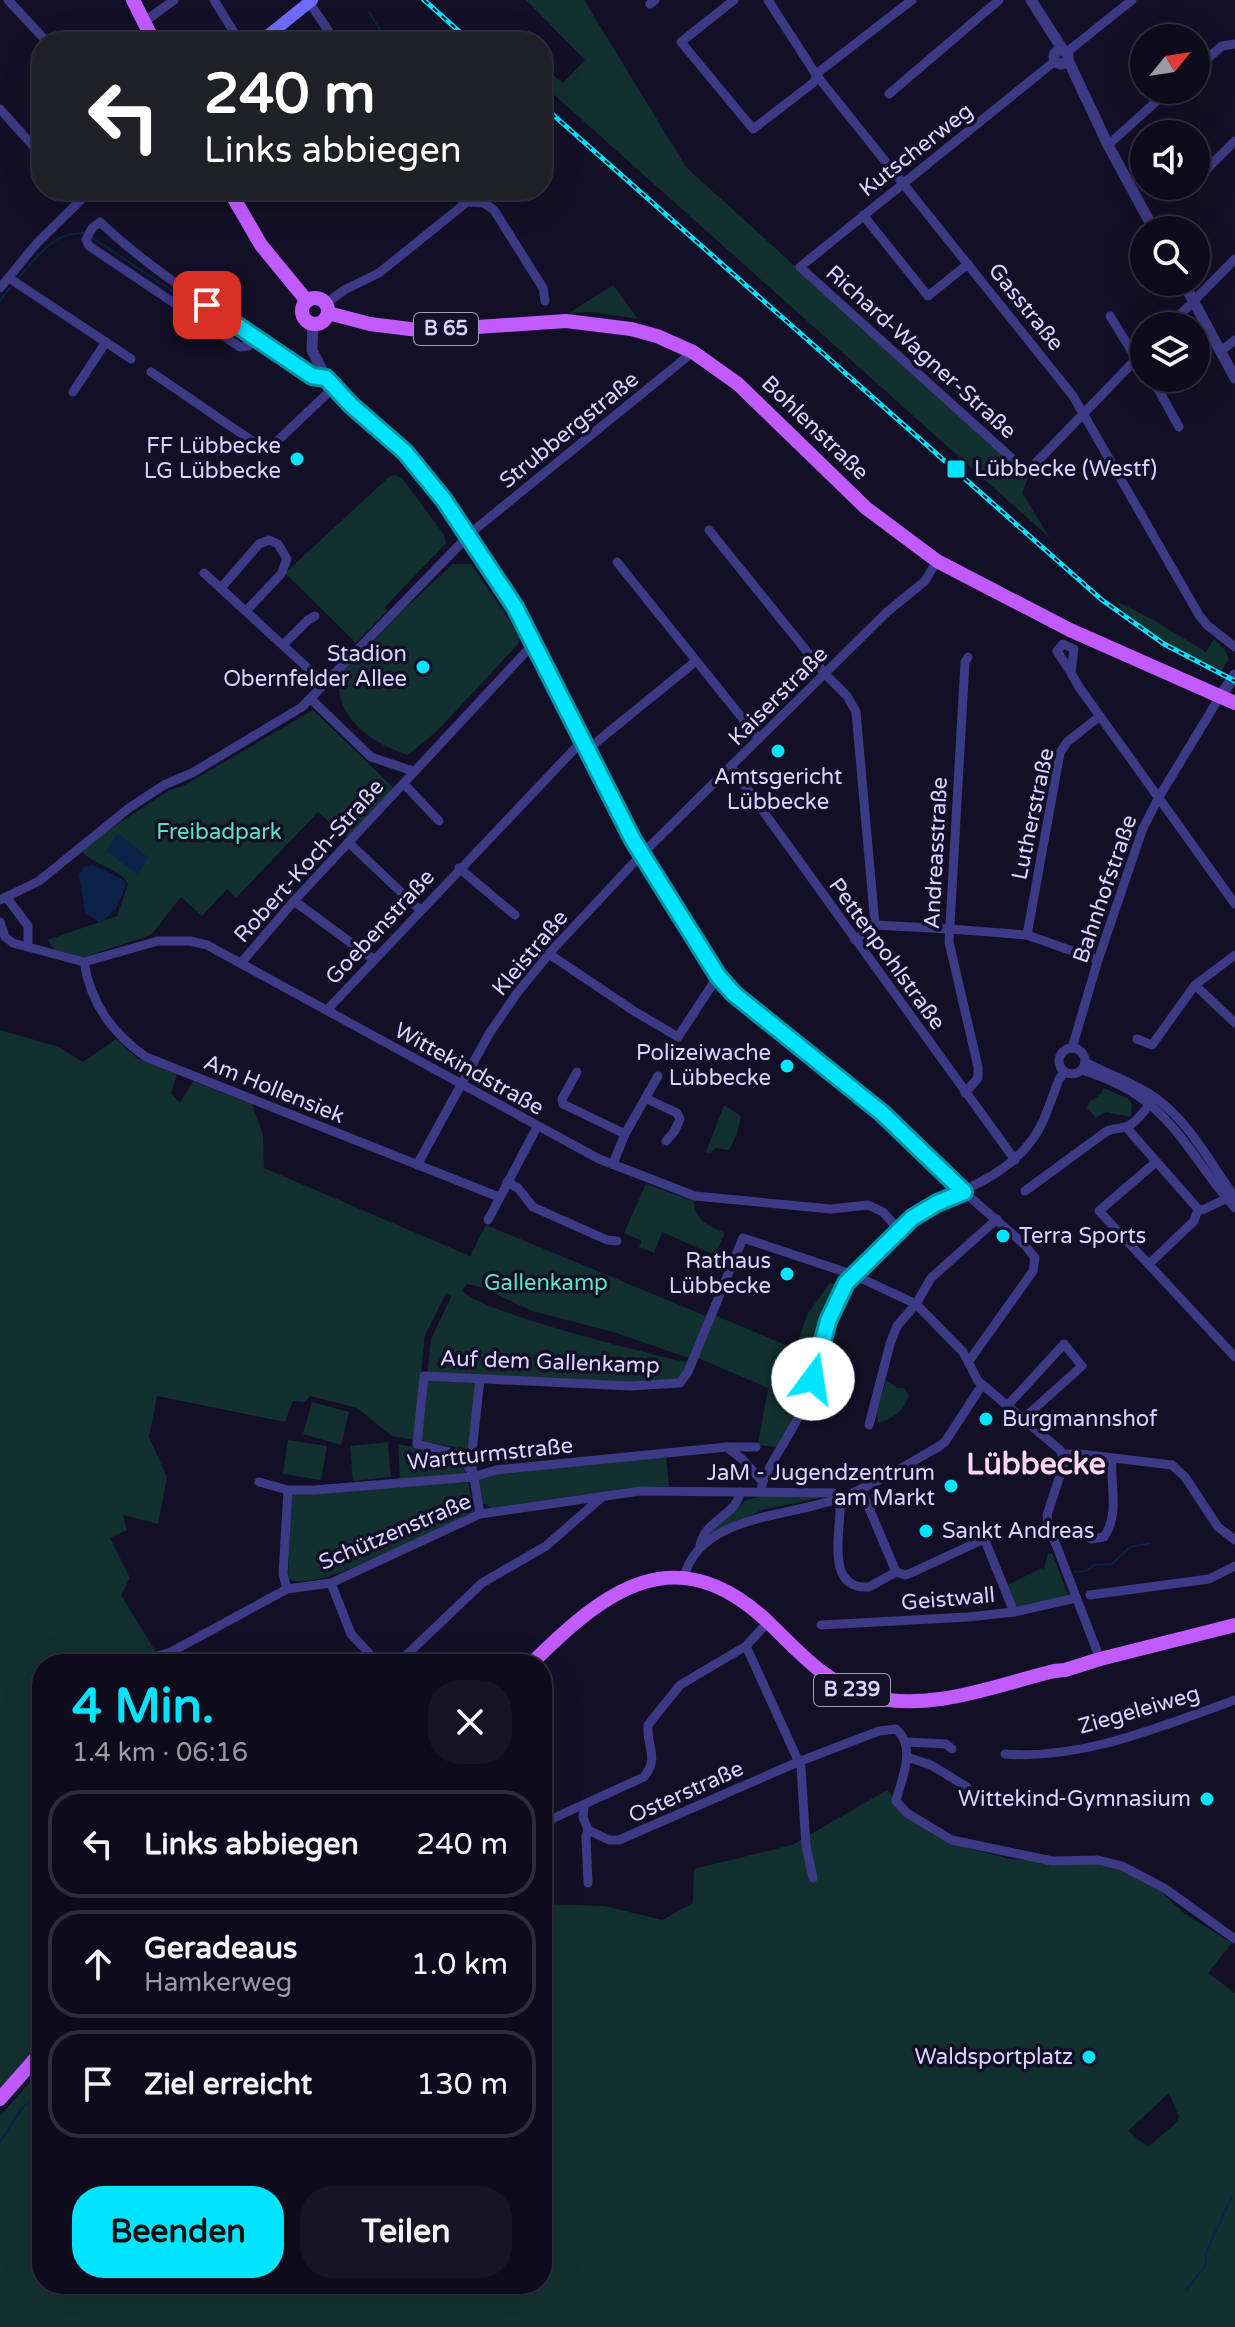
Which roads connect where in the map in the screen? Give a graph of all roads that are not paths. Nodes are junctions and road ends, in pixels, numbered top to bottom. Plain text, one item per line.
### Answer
1 (8, 0) edge
2 (133, 0) edge
3 (174, 0) edge
4 (214, 0) edge
5 (734, 0) edge
6 (768, 0) edge
7 (912, 0) edge
8 (999, 0) edge
9 (1031, 0) edge
10 (1132, 0) edge
11 (310, 1) edge
12 (144, 22) junction
13 (38, 32) edge
14 (149, 32) edge
15 (234, 32) edge
16 (272, 32) edge
17 (330, 32) edge
18 (1235, 44) edge
19 (1210, 56) edge
20 (1062, 57) junction
21 (817, 76) junction
22 (889, 94) dead end
23 (1153, 104) edge
24 (0, 109) edge
25 (1235, 141) edge
26 (32, 145) edge
27 (1108, 145) junction
28 (1210, 166) edge
29 (903, 184) junction
30 (80, 200) edge
31 (235, 200) edge
32 (863, 215) junction
33 (1146, 216) edge
34 (1235, 259) edge
35 (968, 264) junction
36 (800, 267) joint
37 (9, 278) junction
38 (0, 288) edge
39 (1190, 296) edge
40 (307, 301) junction
41 (545, 301) dead end
42 (1193, 302) junction
43 (327, 308) junction
44 (1183, 312) edge
45 (1110, 316) dead end
46 (313, 324) junction
47 (256, 339) junction
48 (1235, 340) edge
49 (106, 342) junction
50 (1130, 348) edge
51 (1221, 351) junction
52 (693, 352) junction
53 (131, 359) dead end
54 (1130, 369) edge
55 (151, 372) dead end
56 (1235, 378) edge
57 (330, 383) junction
58 (73, 392) dead end
59 (1160, 392) edge
60 (1085, 412) junction
61 (1179, 427) dead end
62 (709, 530) dead end
63 (468, 536) junction
64 (937, 561) junction
65 (617, 562) dead end
66 (204, 573) dead end
67 (221, 588) junction
68 (246, 611) junction
69 (315, 616) dead end
70 (535, 642) junction
71 (283, 645) junction
72 (1235, 647) edge
73 (968, 657) dead end
74 (696, 661) junction
75 (1071, 673) dead end
76 (825, 674) junction
77 (1235, 675) edge
78 (325, 684) junction
79 (1219, 698) junction
80 (311, 699) junction
81 (1235, 703) edge
82 (1100, 716) junction
83 (759, 739) junction
84 (585, 744) junction
85 (732, 768) junction
86 (413, 771) junction
87 (404, 784) junction
88 (1159, 797) junction
89 (439, 821) dead end
90 (348, 842) junction
91 (641, 855) junction
92 (459, 868) junction
93 (4, 899) edge
94 (294, 901) junction
95 (1235, 903) edge
96 (420, 910) junction
97 (515, 915) dead end
98 (0, 922) edge
99 (875, 925) junction
100 (950, 929) junction
101 (1027, 935) junction
102 (855, 940) junction
103 (28, 945) junction
104 (549, 954) junction
105 (1235, 955) edge
106 (373, 959) junction
107 (1098, 960) junction
108 (84, 962) junction
109 (241, 963) junction
110 (718, 976) junction
111 (1195, 985) junction
112 (327, 1010) junction
113 (1235, 1023) edge
114 (1137, 1039) dead end
115 (1072, 1048) junction
116 (1083, 1066) junction
117 (577, 1072) dead end
118 (1065, 1072) junction
119 (658, 1076) dead end
120 (459, 1085) junction
121 (965, 1093) junction
122 (645, 1098) junction
123 (1153, 1101) junction
124 (537, 1127) junction
125 (1126, 1127) junction
126 (625, 1134) junction
127 (666, 1141) dead end
128 (1015, 1160) junction
129 (1156, 1162) junction
130 (613, 1164) junction
131 (417, 1165) junction
132 (507, 1182) junction
133 (1025, 1191) dead end
134 (964, 1192) junction
135 (1231, 1193) edge
136 (499, 1197) junction
137 (1235, 1208) edge
138 (1198, 1209) junction
139 (997, 1219) junction
140 (488, 1220) dead end
141 (899, 1230) junction
142 (617, 1241) dead end
143 (1149, 1264) junction
144 (854, 1275) junction
145 (916, 1304) junction
146 (1235, 1357) edge
147 (969, 1361) junction
148 (480, 1379) junction
149 (982, 1385) junction
150 (1009, 1404) junction
151 (1024, 1418) junction
152 (869, 1425) dead end
153 (727, 1447) junction
154 (756, 1447) dead end
155 (1063, 1454) junction
156 (1112, 1459) junction
157 (473, 1475) junction
158 (259, 1482) dead end
159 (761, 1486) junction
160 (861, 1489) junction
161 (288, 1490) junction
162 (740, 1492) junction
163 (605, 1495) junction
164 (840, 1498) junction
165 (480, 1514) junction
166 (1091, 1539) dead end
167 (1235, 1540) edge
168 (700, 1547) junction
169 (1235, 1566) edge
170 (896, 1572) junction
171 (684, 1577) junction
172 (331, 1583) junction
173 (287, 1589) junction
174 (1090, 1595) dead end
175 (1076, 1598) junction
176 (1014, 1612) junction
177 (768, 1622) junction
178 (821, 1625) dead end
179 (1235, 1625) edge
180 (746, 1646) junction
181 (164, 1654) edge
182 (370, 1654) edge
183 (407, 1654) edge
184 (542, 1654) edge
185 (1100, 1659) junction
186 (1235, 1700) edge
187 (907, 1742) junction
188 (952, 1749) dead end
189 (1005, 1754) dead end
190 (907, 1757) junction
191 (798, 1762) junction
192 (967, 1787) dead end
193 (584, 1806) junction
194 (552, 1820) edge
195 (588, 1830) junction
196 (813, 1878) dead end
197 (588, 1883) dead end
198 (1235, 1939) edge
199 (32, 2062) edge
200 (0, 2099) edge

1 - 13 street
2 - 12 main road
3 - 12 street
4 - 15 street
5 - 21 street
6 - 21 street, Gasstraße
7 - 21 street
8 - 22 street
9 - 20 street
10 - 20 street, Kutscherweg
11 - 16 main road
11 - 17 street
12 - 14 main road
18 - 19 street
20 - 27 street
20 - 29 street, Kutscherweg
21 - 29 street, Gasstraße
23 - 27 street
24 - 26 street
25 - 28 street
27 - 33 street
29 - 32 street, Kutscherweg
29 - 35 street, Gasstraße
30 - 37 street
31 - 40 main road
32 - 35 street
32 - 36 street, Kutscherweg
34 - 42 street
35 - 60 street, Gasstraße
36 - 60 street, Richard-Wagner-Straße
37 - 38 street
37 - 49 street
39 - 42 street
40 - 43 main road
40 - 46 main road
41 - 43 street
42 - 44 street
42 - 51 street
43 - 46 main road
43 - 52 main road, Bohlenstraße / B 65
45 - 50 street
46 - 57 street
47 - 47 street
47 - 57 street
48 - 51 street
49 - 53 street
49 - 58 street
51 - 56 street
52 - 63 street, Strubbergstraße
52 - 64 main road, Bohlenstraße / B 65
54 - 60 street
55 - 57 street
57 - 63 street
59 - 61 street
60 - 72 street, Gasstraße
62 - 76 street
63 - 70 street
63 - 78 street, Strubbergstraße
64 - 76 street, Kaiserstraße
64 - 79 main road, Bohlenstraße / B 65
65 - 74 street
66 - 67 street
67 - 68 street
67 - 68 street
68 - 71 street
69 - 71 street
70 - 84 street
70 - 86 street, Robert-Koch-Straße
71 - 78 street
73 - 100 street, Andreasstraße
74 - 83 street
74 - 84 street, Goebenstraße
75 - 82 street, Bahnhofstraße
76 - 83 street, Kaiserstraße
76 - 99 street
77 - 79 street
78 - 80 street, Strubbergstraße
79 - 81 main road, Bohlenstraße / B 65
79 - 88 street
80 - 86 street
80 - 93 street, Strubbergstraße
82 - 88 street, Bahnhofstraße
82 - 101 street, Lutherstraße
83 - 85 street, Kaiserstraße
84 - 91 street
84 - 92 street, Goebenstraße
85 - 91 street, Kaiserstraße
85 - 102 street, Pettenpohlstraße
86 - 87 street, Robert-Koch-Straße
87 - 89 street
87 - 90 street, Robert-Koch-Straße
88 - 95 street
88 - 107 street, Bahnhofstraße
90 - 94 street, Robert-Koch-Straße
90 - 96 street
91 - 104 street, Kleistraße
91 - 110 street
92 - 96 street, Goebenstraße
92 - 97 street, Goebenstraße
93 - 103 street
94 - 106 street
94 - 109 street, Robert-Koch-Straße
96 - 106 street, Goebenstraße
98 - 103 street
99 - 100 street
99 - 102 street
100 - 101 street
100 - 121 street, Andreasstraße
101 - 107 street
102 - 121 street, Pettenpohlstraße
103 - 108 street
104 - 110 street
104 - 120 street, Kleistraße
105 - 111 street
106 - 112 street, Goebenstraße
107 - 115 street, Bahnhofstraße
108 - 109 street, Wittekindstraße
108 - 131 street, Am Hollensiek
109 - 112 street, Wittekindstraße
110 - 134 street
111 - 113 street
111 - 114 street
112 - 120 street, Wittekindstraße
115 - 116 street
115 - 118 street
116 - 118 street
116 - 123 street
117 - 126 street
118 - 128 street
119 - 122 street
120 - 124 street, Wittekindstraße
120 - 131 street, Kleistraße
121 - 128 street, Pettenpohlstraße
122 - 126 street
122 - 127 street
123 - 125 street
123 - 135 street
124 - 130 street, Wittekindstraße
124 - 132 street
125 - 129 street
125 - 133 street
126 - 130 street
128 - 134 street
129 - 138 street
129 - 143 street
130 - 141 street, Wittekindstraße
131 - 136 street, Am Hollensiek
132 - 136 street
132 - 142 street
134 - 139 street
134 - 141 street
135 - 137 street
135 - 138 street
136 - 140 street
138 - 143 street
139 - 145 street
139 - 147 street
141 - 144 street
143 - 146 street
144 - 145 street
144 - 148 street, Auf dem Gallenkamp
144 - 159 street
145 - 147 street
145 - 152 street
147 - 149 street
148 - 157 street
148 - 157 street, Auf dem Gallenkamp
149 - 150 street
149 - 160 street
150 - 151 street
150 - 151 street
151 - 155 street
153 - 154 street, Wartturmstraße
153 - 157 street, Wartturmstraße
153 - 159 street
155 - 156 street
155 - 175 street
156 - 166 street
156 - 167 street
157 - 161 street, Wartturmstraße
157 - 165 street
158 - 161 street, Wartturmstraße
159 - 162 street, Schützenstraße
159 - 164 street, Schützenstraße
160 - 164 street
160 - 170 street
161 - 173 street
162 - 163 street, Schützenstraße
162 - 168 street
163 - 165 street, Schützenstraße
163 - 183 street
164 - 168 street
164 - 170 street
165 - 172 street, Schützenstraße
168 - 171 street
169 - 174 street
170 - 176 street
171 - 177 main road, B 239
171 - 184 main road, B 239
172 - 173 street, Schützenstraße
172 - 182 street
173 - 181 street, Schützenstraße
175 - 176 street, Geistwall
175 - 185 street
176 - 178 street, Geistwall
177 - 180 street
177 - 185 main road, B 239
179 - 185 main road, B 239
180 - 191 street
180 - 193 street
186 - 189 street, Ziegeleiweg
187 - 188 street, Osterstraße
187 - 190 street
187 - 191 street, Osterstraße
190 - 192 street
190 - 198 street
191 - 195 street, Osterstraße
191 - 196 street
193 - 194 street
193 - 195 street
195 - 197 street
199 - 200 main road

